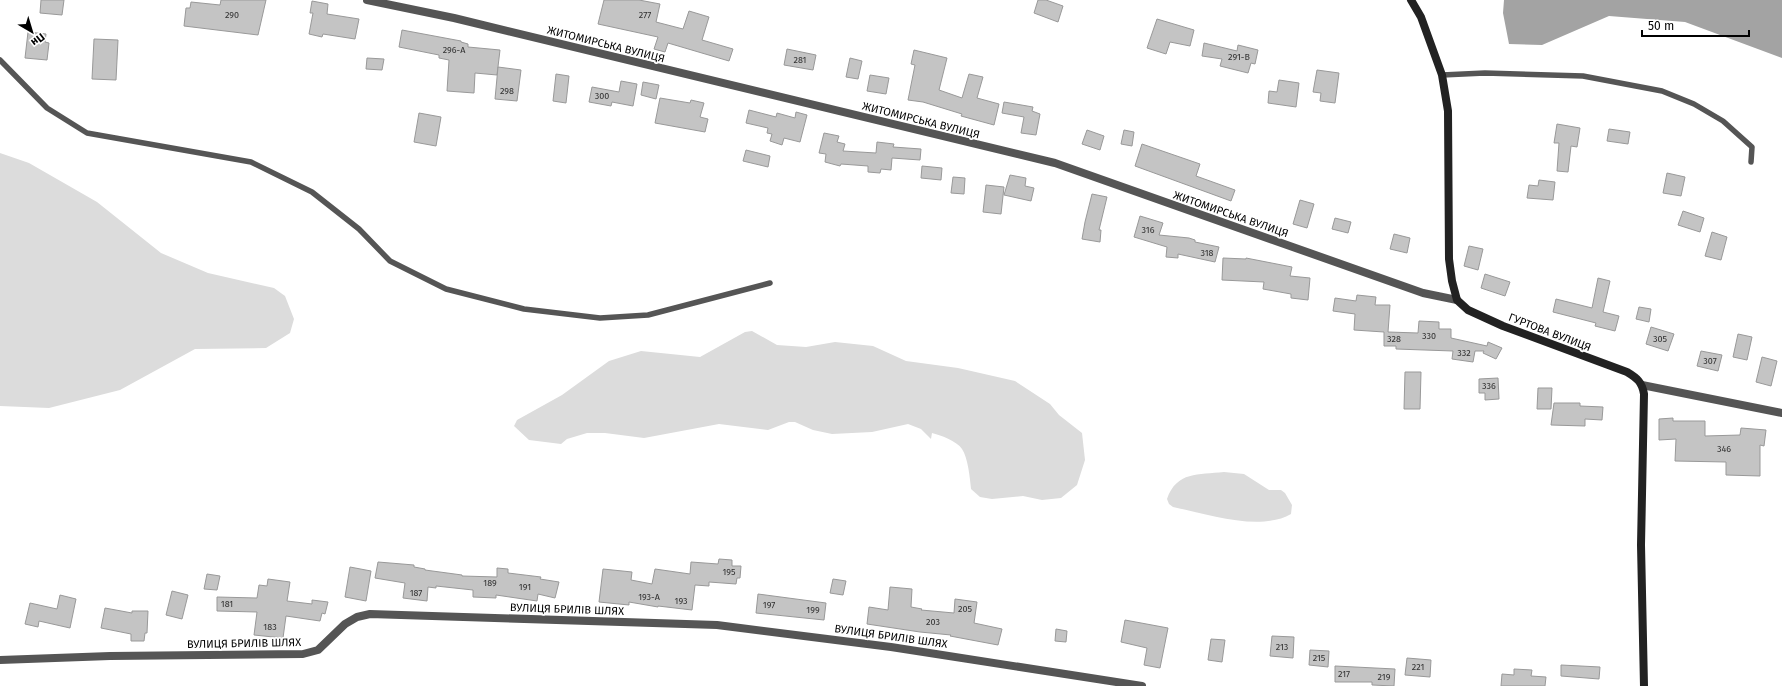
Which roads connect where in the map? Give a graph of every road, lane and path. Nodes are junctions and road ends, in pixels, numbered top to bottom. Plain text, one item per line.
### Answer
1 (367, 0) edge
2 (1410, 0) edge
3 (0, 60) edge
4 (1442, 75) junction
5 (1751, 162) dead end
6 (770, 283) dead end
7 (1457, 300) junction
8 (1642, 385) junction
9 (1782, 412) edge
10 (0, 660) edge
11 (1142, 686) edge
12 (1644, 686) edge

1 - 7 street, ЖИТОМИРСЬКА ВУЛИЦЯ
2 - 4 street
3 - 6 lane
4 - 5 lane
4 - 7 street
7 - 8 street, ГУРТОВА ВУЛИЦЯ
8 - 9 street
8 - 12 street
10 - 11 street, ВУЛИЦЯ БРИЛІВ ШЛЯХ

